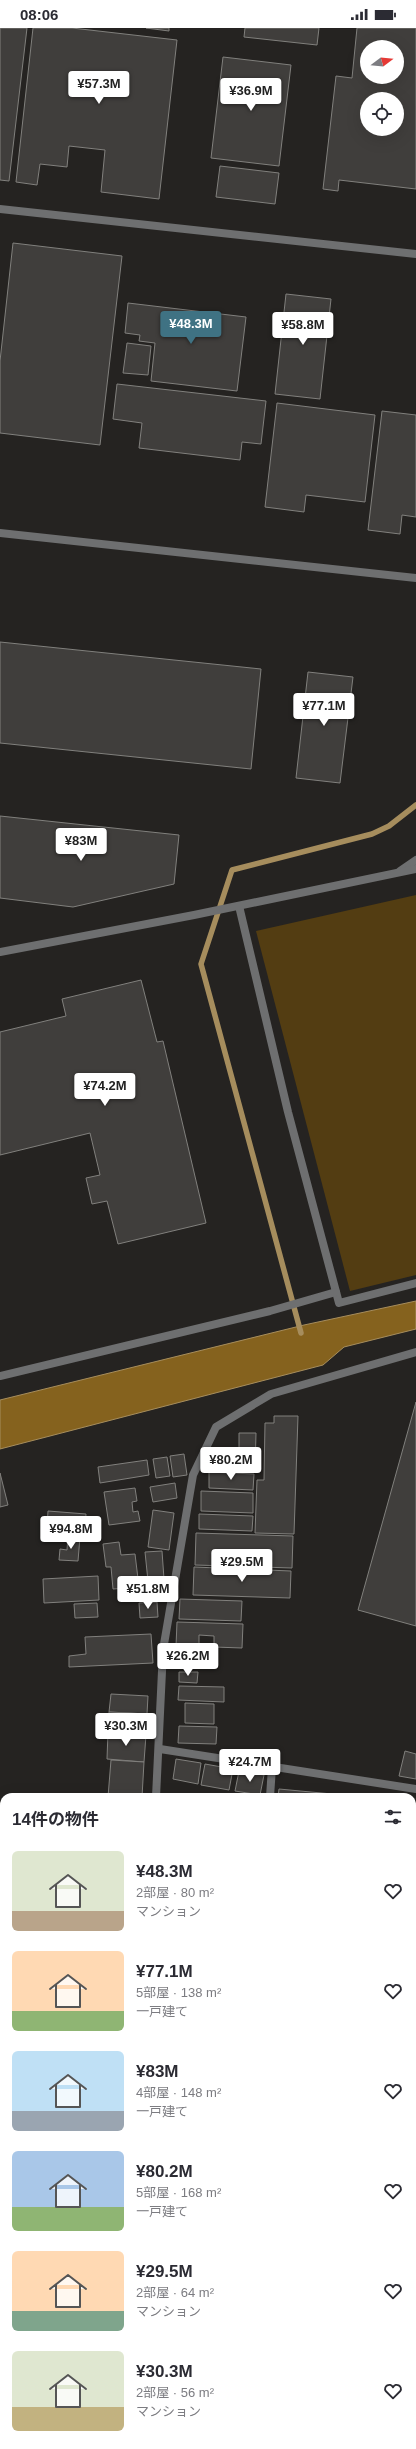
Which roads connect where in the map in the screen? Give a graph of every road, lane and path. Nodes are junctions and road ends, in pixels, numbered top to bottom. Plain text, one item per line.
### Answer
1 (0, 210) edge
2 (416, 254) edge
3 (0, 534) edge
4 (416, 578) edge
5 (416, 860) edge
6 (416, 869) edge
7 (396, 873) junction
8 (239, 906) junction
9 (0, 952) edge
10 (416, 1283) edge
11 (336, 1292) junction
12 (416, 1352) edge
13 (0, 1376) edge
14 (160, 1750) junction
15 (272, 1767) junction
16 (416, 1789) edge
17 (156, 1793) edge
18 (270, 1793) edge

1 - 2 street
3 - 4 street
5 - 7 street
6 - 7 street
7 - 8 street
8 - 9 street
8 - 11 street
10 - 11 street
11 - 13 street
12 - 14 street
14 - 15 street
14 - 17 street
15 - 16 street
15 - 18 street

